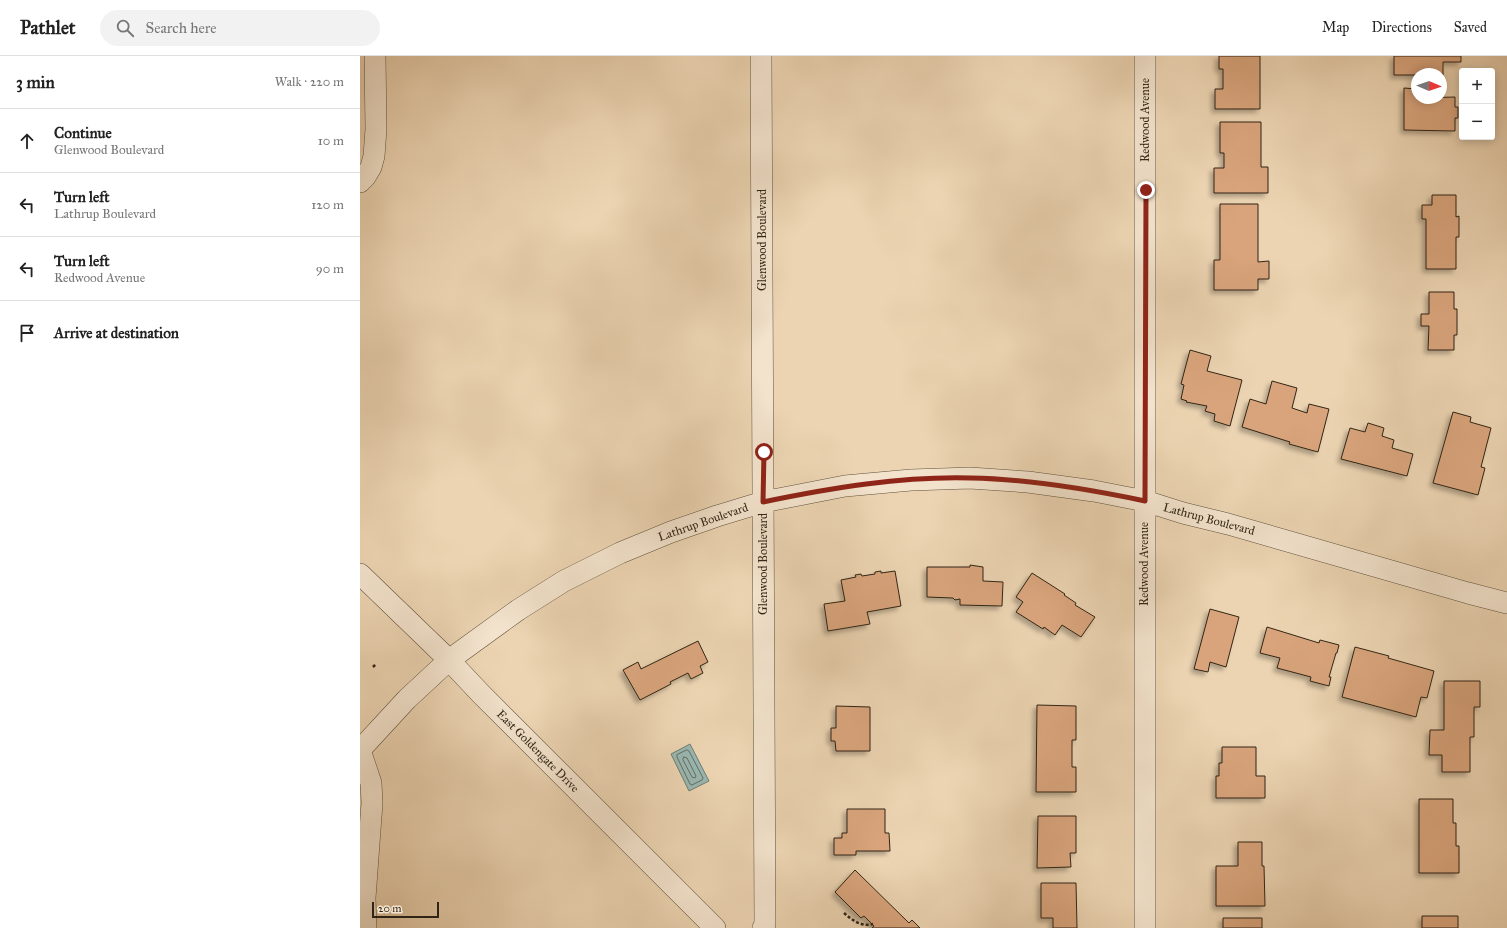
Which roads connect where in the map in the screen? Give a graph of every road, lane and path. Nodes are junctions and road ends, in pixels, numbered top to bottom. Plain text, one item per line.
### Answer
1 (375, 56) edge
2 (761, 56) edge
3 (1145, 56) edge
4 (368, 129) edge
5 (360, 182) edge
6 (1145, 501) junction
7 (763, 502) junction
8 (360, 574) edge
9 (1507, 603) edge
10 (449, 660) junction
11 (376, 664) dead end
12 (373, 667) dead end
13 (360, 750) edge
14 (844, 913) dead end
15 (872, 924) dead end
16 (366, 928) edge
17 (715, 928) edge
18 (763, 928) edge
19 (1145, 928) edge

1 - 4 street
2 - 7 street, Glenwood Boulevard
3 - 6 street, Redwood Avenue
4 - 5 street
6 - 7 street, Lathrup Boulevard
6 - 9 street, Lathrup Boulevard
6 - 19 street, Redwood Avenue
7 - 10 street, Lathrup Boulevard
7 - 18 street, Glenwood Boulevard
8 - 10 street, East Goldengate Drive
10 - 13 street, Lathrup Boulevard
10 - 17 street, East Goldengate Drive
11 - 12 path
13 - 16 street
14 - 15 path

